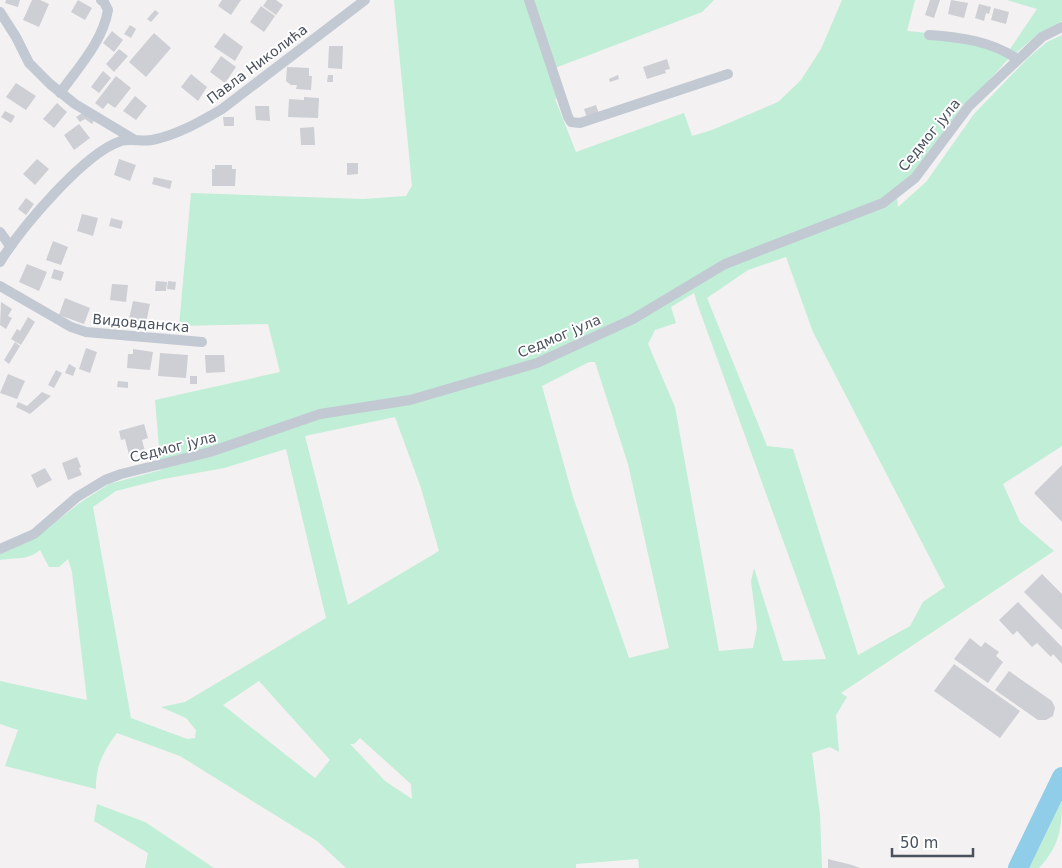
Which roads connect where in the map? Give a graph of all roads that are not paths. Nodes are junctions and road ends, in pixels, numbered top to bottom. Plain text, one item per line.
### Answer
1 (100, 0) edge
2 (365, 0) edge
3 (529, 0) edge
4 (0, 12) edge
5 (1062, 27) edge
6 (929, 35) dead end
7 (1017, 59) junction
8 (728, 74) dead end
9 (60, 93) junction
10 (135, 140) junction
11 (0, 232) edge
12 (10, 246) junction
13 (0, 262) edge
14 (0, 286) edge
15 (202, 342) dead end
16 (0, 549) edge

1 - 9 street
2 - 10 street, Павла Николића
3 - 8 street
4 - 9 street
5 - 7 street, Седмог јула
6 - 7 street
7 - 16 street, Седмог јула
9 - 10 street
10 - 12 street, Павла Николића
11 - 12 street
12 - 13 street, Павла Николића
14 - 15 street, Видовданска

